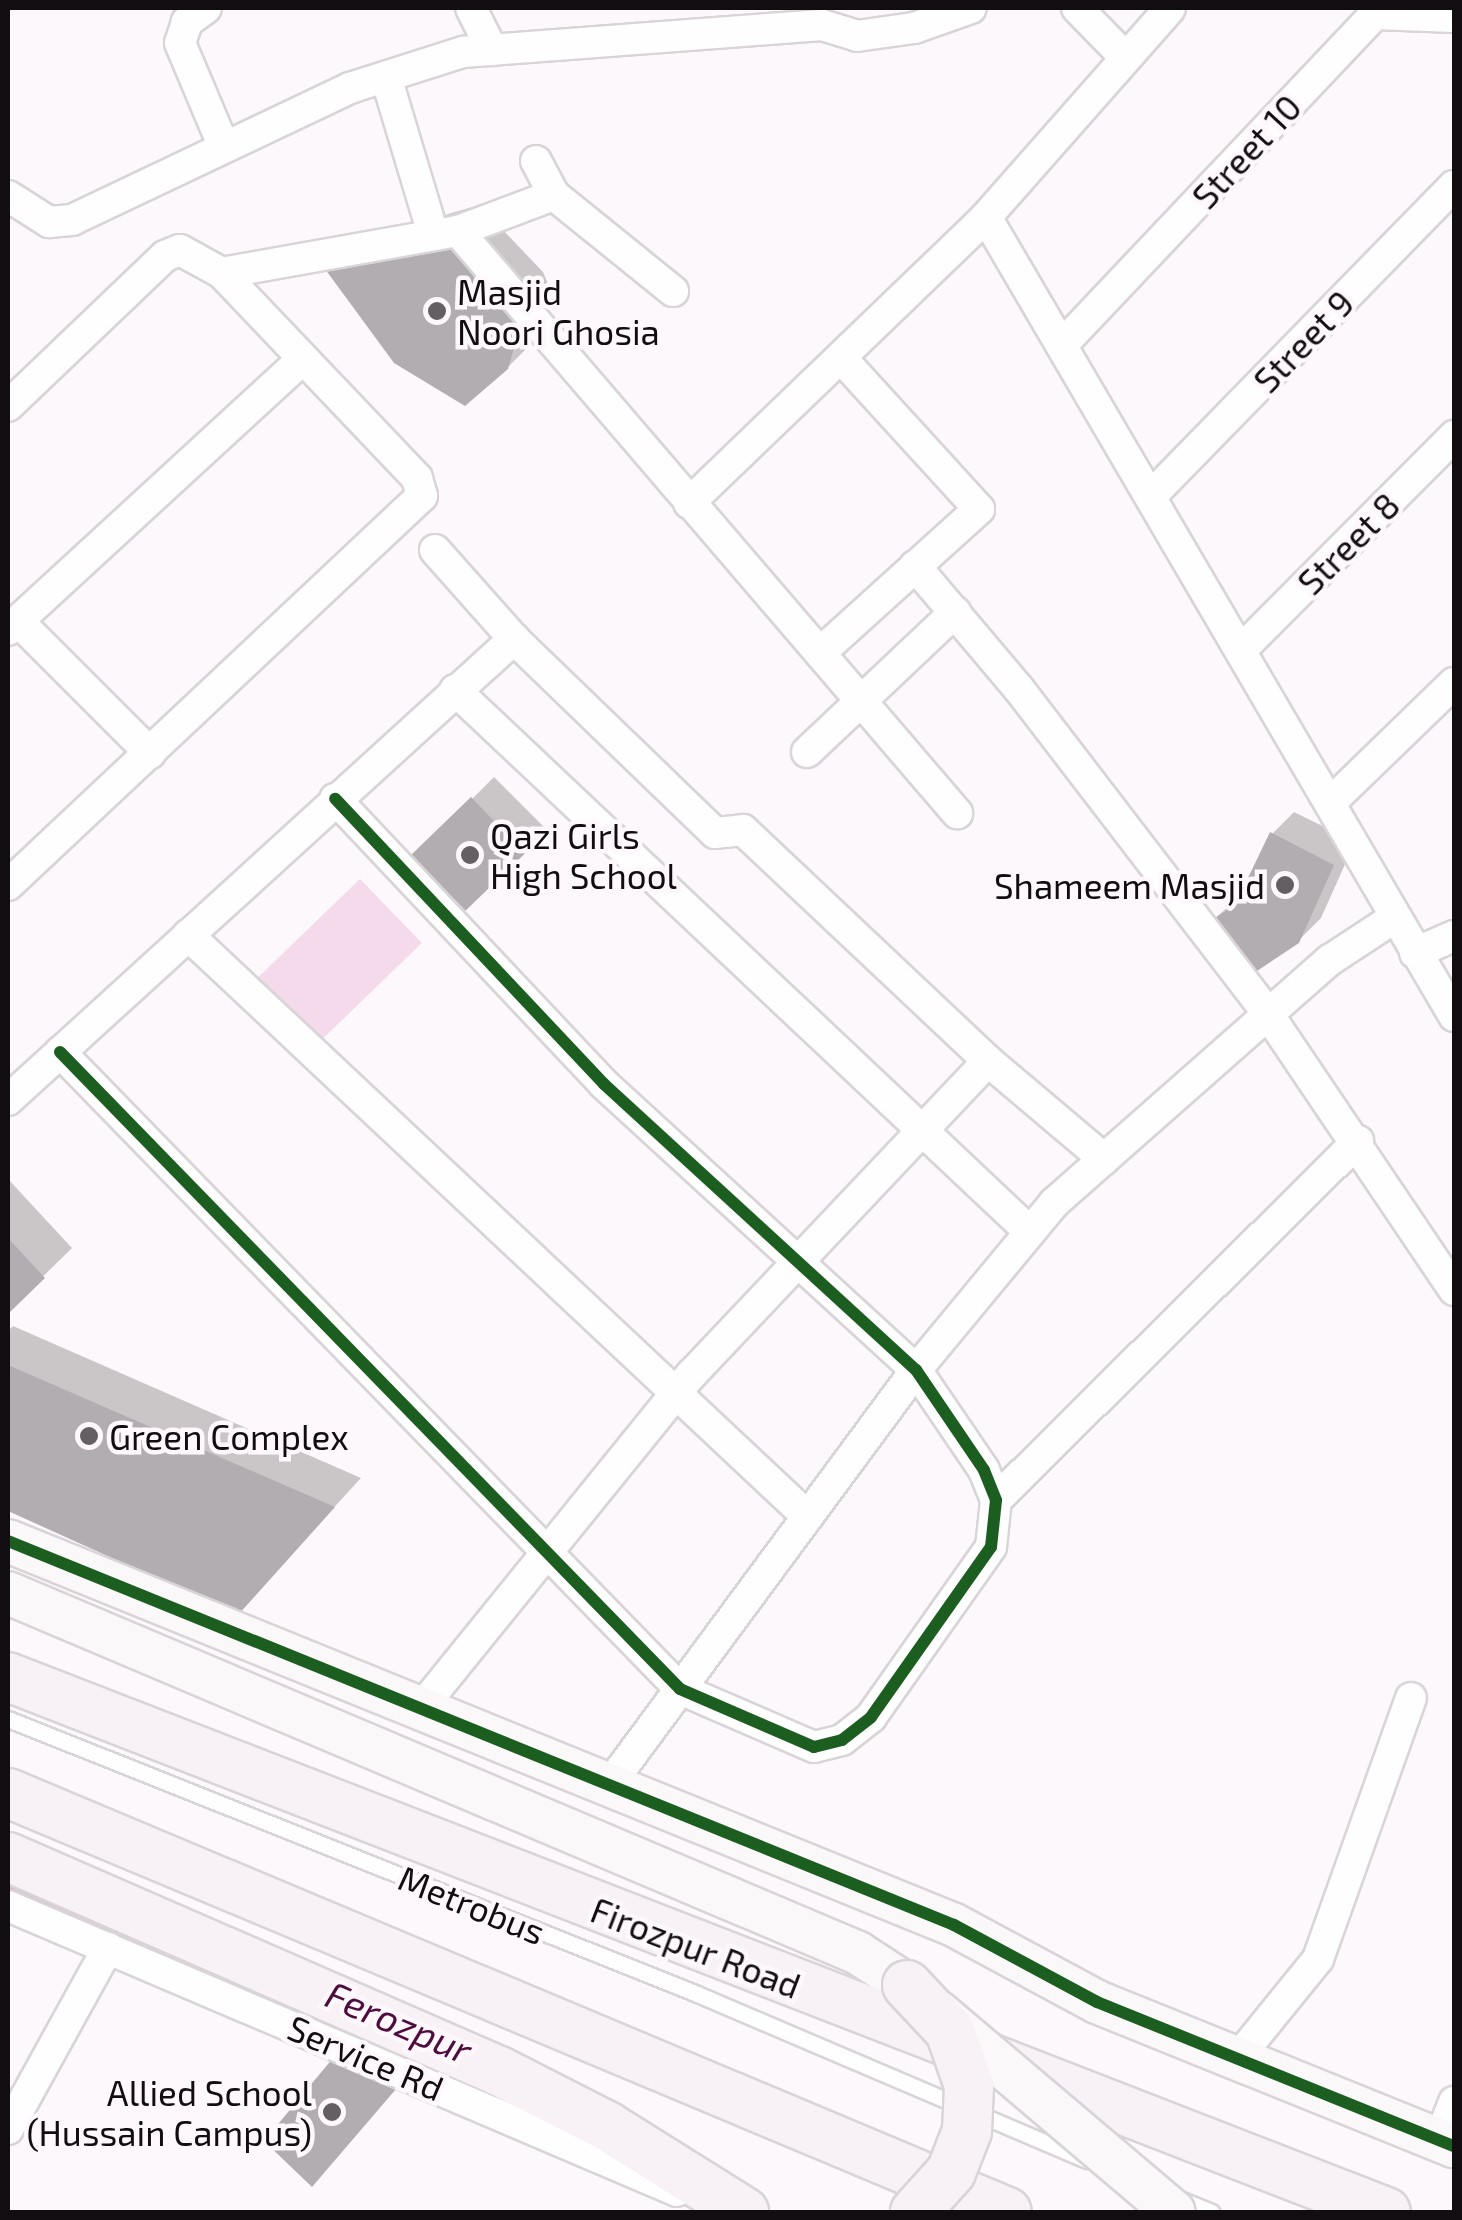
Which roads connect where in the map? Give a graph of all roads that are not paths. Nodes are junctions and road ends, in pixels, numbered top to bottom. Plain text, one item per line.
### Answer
1 (470, 8) edge
2 (971, 8) edge
3 (1077, 8) edge
4 (1170, 8) edge
5 (189, 12) edge
6 (822, 16) edge
7 (1454, 17) edge
8 (492, 50) junction
9 (1126, 58) junction
10 (386, 77) junction
11 (224, 147) junction
12 (536, 161) dead end
13 (1454, 186) edge
14 (554, 195) junction
15 (8, 196) edge
16 (986, 218) junction
17 (446, 233) junction
18 (222, 273) junction
19 (673, 291) dead end
20 (1062, 345) junction
21 (841, 358) junction
22 (303, 359) junction
23 (8, 406) edge
24 (1454, 436) edge
25 (1151, 496) junction
26 (690, 504) junction
27 (434, 550) dead end
28 (916, 566) junction
29 (955, 612) junction
30 (13, 626) edge
31 (514, 639) junction
32 (1242, 649) junction
33 (821, 652) junction
34 (1454, 682) edge
35 (455, 690) junction
36 (861, 700) junction
37 (807, 752) dead end
38 (150, 753) junction
39 (335, 799) junction
40 (1331, 802) junction
41 (958, 814) dead end
42 (8, 885) edge
43 (1394, 918) junction
44 (188, 935) junction
45 (1454, 936) edge
46 (1415, 953) junction
47 (1268, 1014) junction
48 (1454, 1016) edge
49 (60, 1052) junction
50 (988, 1061) junction
51 (8, 1100) edge
52 (922, 1130) junction
53 (1358, 1141) junction
54 (1104, 1159) junction
55 (1030, 1232) junction
56 (796, 1263) junction
57 (1454, 1290) edge
58 (916, 1370) junction
59 (674, 1396) junction
60 (996, 1500) junction
61 (808, 1516) junction
62 (8, 1541) edge
63 (546, 1554) junction
64 (8, 1593) edge
65 (8, 1677) edge
66 (680, 1689) junction
67 (1411, 1698) dead end
68 (421, 1708) junction
69 (8, 1720) edge
70 (610, 1784) junction
71 (8, 1794) edge
72 (8, 1857) edge
73 (8, 1906) edge
74 (108, 1948) junction
75 (907, 1985) junction
76 (1237, 2059) junction
77 (8, 2128) edge
78 (1449, 2129) edge
79 (828, 2139) junction
80 (702, 2208) edge
81 (744, 2212) edge
82 (915, 2212) edge
83 (928, 2212) edge
84 (1007, 2212) edge
85 (1174, 2212) edge
86 (1211, 2212) edge
87 (1386, 2212) edge

1 - 8 street
2 - 6 street
3 - 9 street
4 - 9 street
5 - 11 street
6 - 8 street
7 - 20 street, Street 10
8 - 10 street
9 - 16 street
10 - 11 street
10 - 17 street
11 - 15 street
12 - 14 street
13 - 25 street, Street 9
14 - 17 street
14 - 19 street
16 - 20 street
16 - 21 street
17 - 18 street
17 - 26 street
18 - 22 street
18 - 23 street
20 - 25 street
21 - 26 street
21 - 28 street
22 - 30 street
22 - 38 street
24 - 32 street, Street 8
25 - 32 street
26 - 33 street
27 - 31 street
28 - 29 street
28 - 33 street
29 - 36 street
29 - 47 street
30 - 38 street
31 - 35 street
31 - 50 street
32 - 40 street
33 - 36 street
34 - 40 street
35 - 39 street
35 - 52 street
36 - 37 street
36 - 41 street
38 - 42 street
39 - 44 street
39 - 56 street
40 - 43 street
43 - 46 street
43 - 47 street
44 - 49 street
44 - 59 street
45 - 46 street
46 - 48 street
47 - 53 street
47 - 54 street
49 - 51 street
49 - 63 street
50 - 52 street
50 - 54 street
52 - 55 street
52 - 56 street
53 - 57 street
53 - 60 street
54 - 55 street
55 - 58 street
56 - 58 street
56 - 59 street
58 - 60 street
58 - 61 street
59 - 61 street
59 - 63 street
60 - 66 street
61 - 66 street
62 - 68 street
63 - 66 street
63 - 68 street
64 - 75 street
65 - 87 main road, Firozpur Road
66 - 70 street
67 - 76 street
68 - 70 street
69 - 86 lane, Metrobus
70 - 76 street
71 - 79 main road
72 - 81 main road
73 - 74 street, Service Rd
74 - 77 street
74 - 80 street, Service Rd
75 - 82 main road, bridge
75 - 85 street, bridge
76 - 78 street
79 - 83 street
79 - 84 main road

